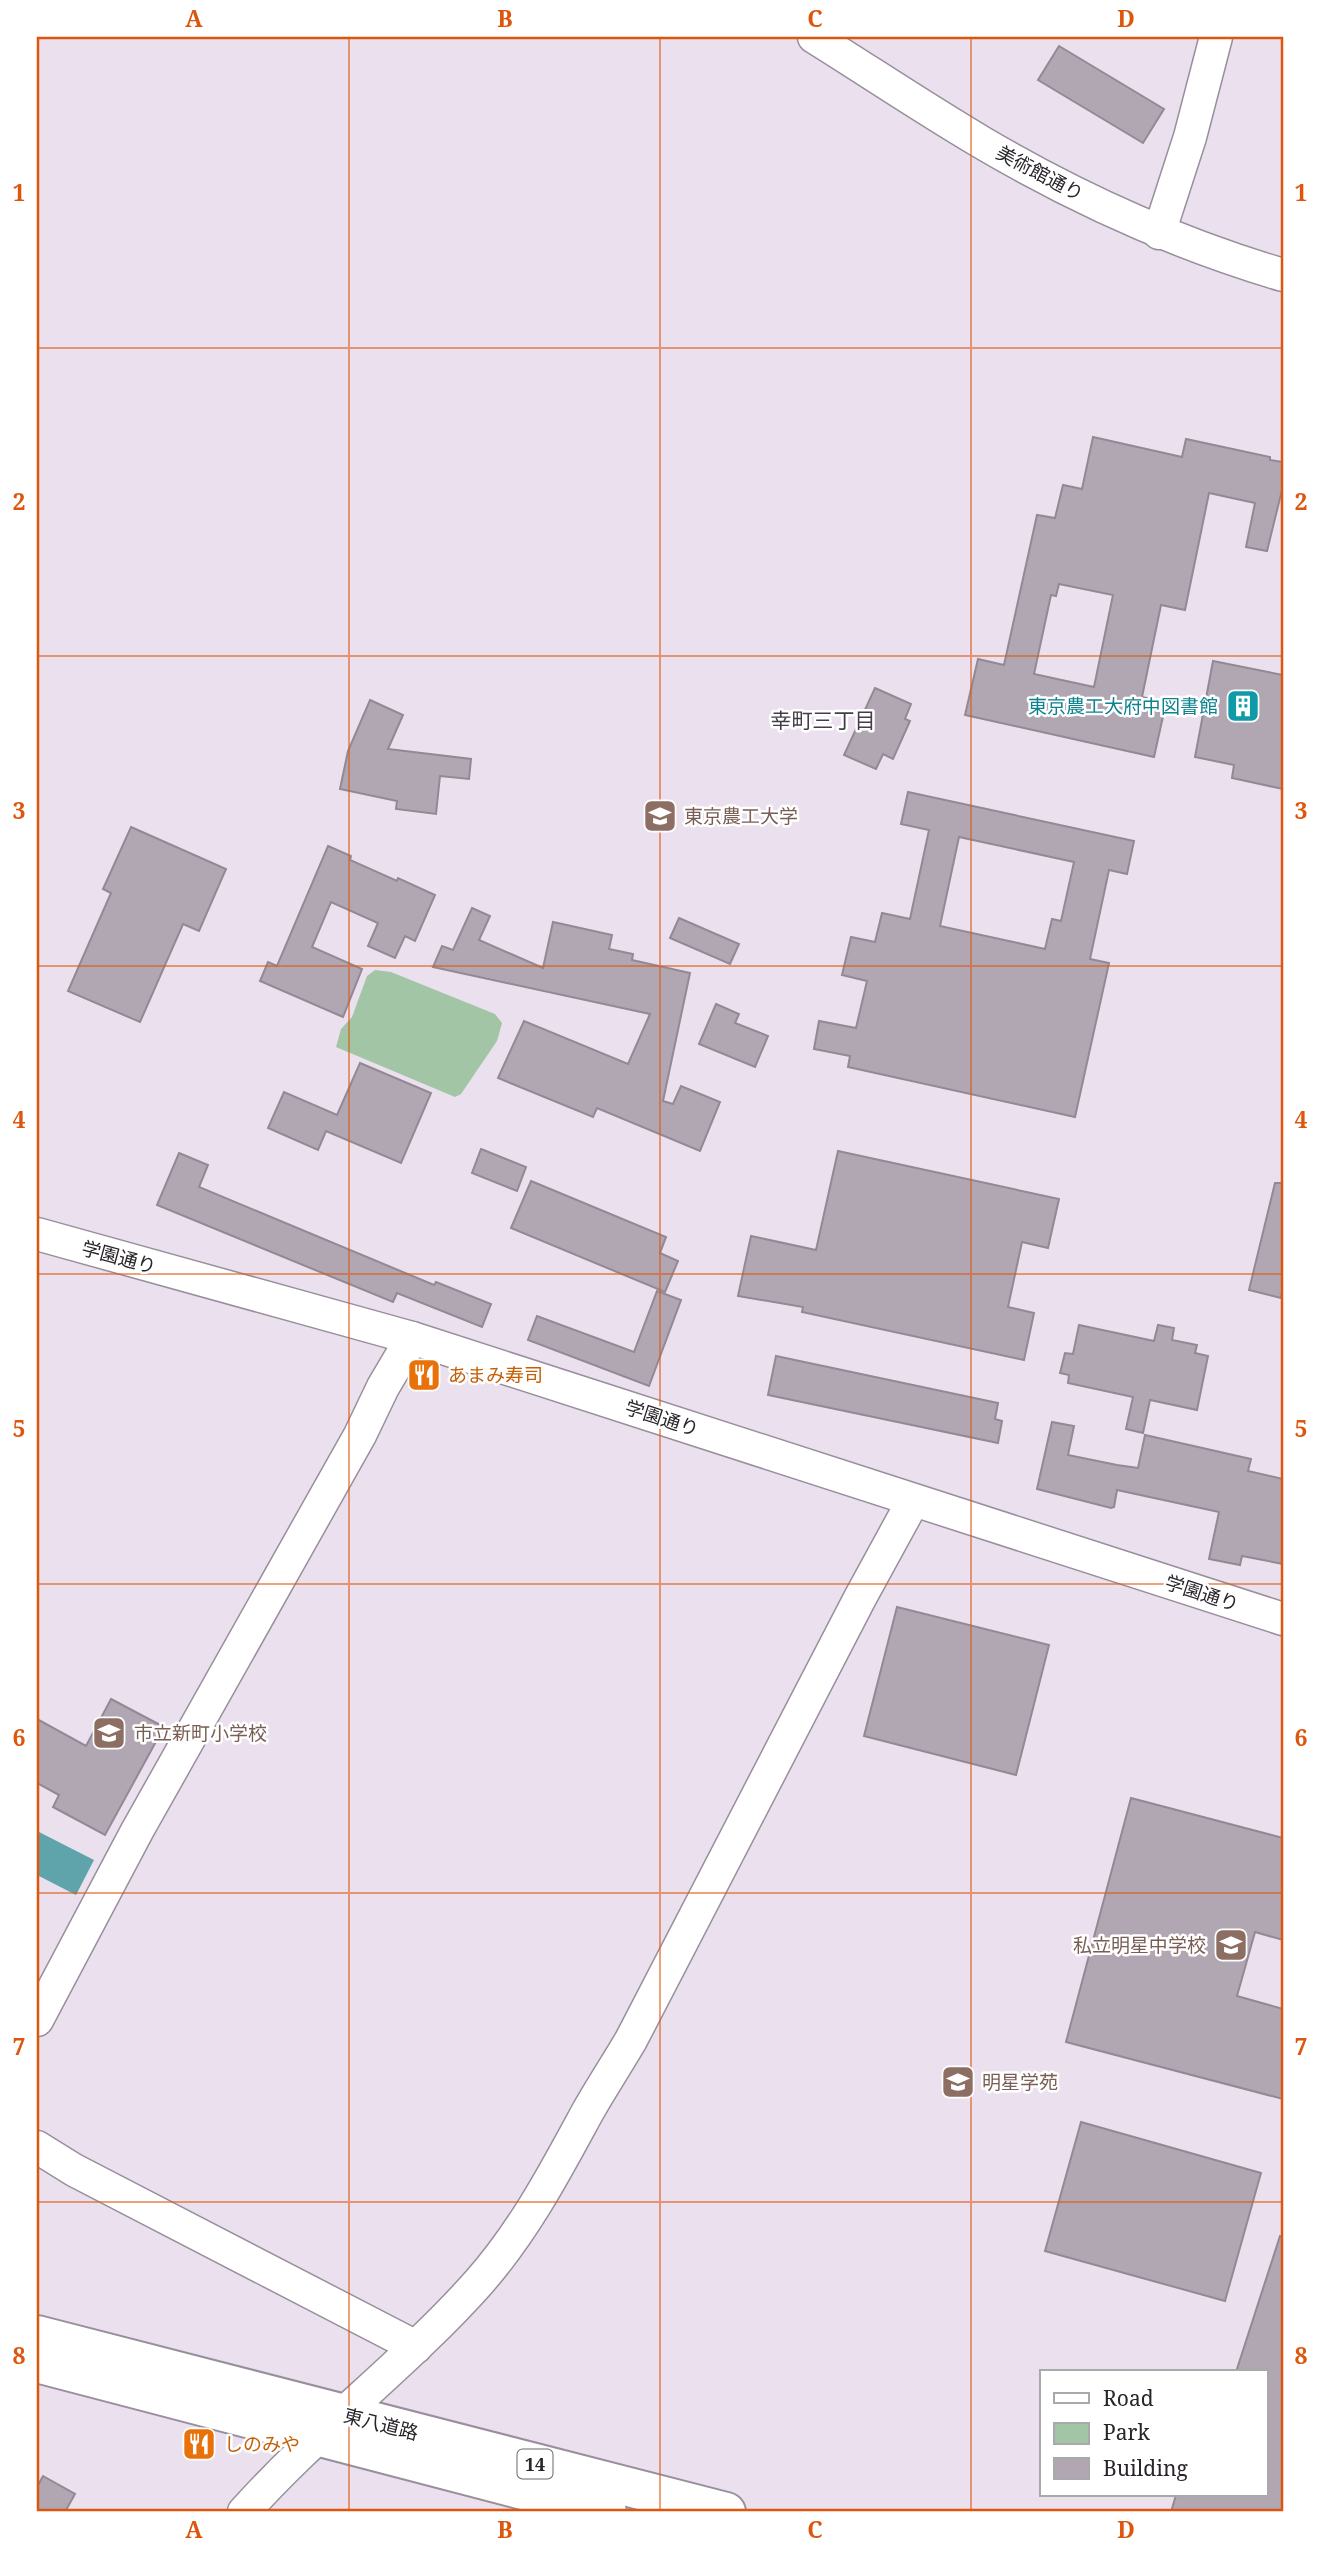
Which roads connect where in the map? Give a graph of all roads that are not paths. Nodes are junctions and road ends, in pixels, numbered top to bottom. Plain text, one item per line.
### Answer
1 (814, 37) edge
2 (1216, 37) edge
3 (1159, 233) junction
4 (1283, 275) edge
5 (37, 1234) edge
6 (412, 1338) junction
7 (913, 1501) junction
8 (1283, 1619) edge
9 (37, 2020) edge
10 (37, 2147) edge
11 (37, 2334) edge
12 (416, 2347) junction
13 (37, 2362) edge
14 (330, 2426) junction
15 (244, 2512) edge
16 (607, 2512) edge
17 (726, 2512) edge

1 - 3 street, 美術館通り
2 - 3 street
3 - 4 street, 美術館通り
5 - 6 street, 学園通り
6 - 7 street, 学園通り
6 - 9 street
7 - 8 street, 学園通り
7 - 12 street
10 - 12 street
11 - 14 main road, 東八道路 / 14
12 - 14 street
13 - 14 main road, 東八道路 / 14
14 - 15 street
14 - 16 main road, 東八道路 / 14
14 - 17 main road, 東八道路 / 14

